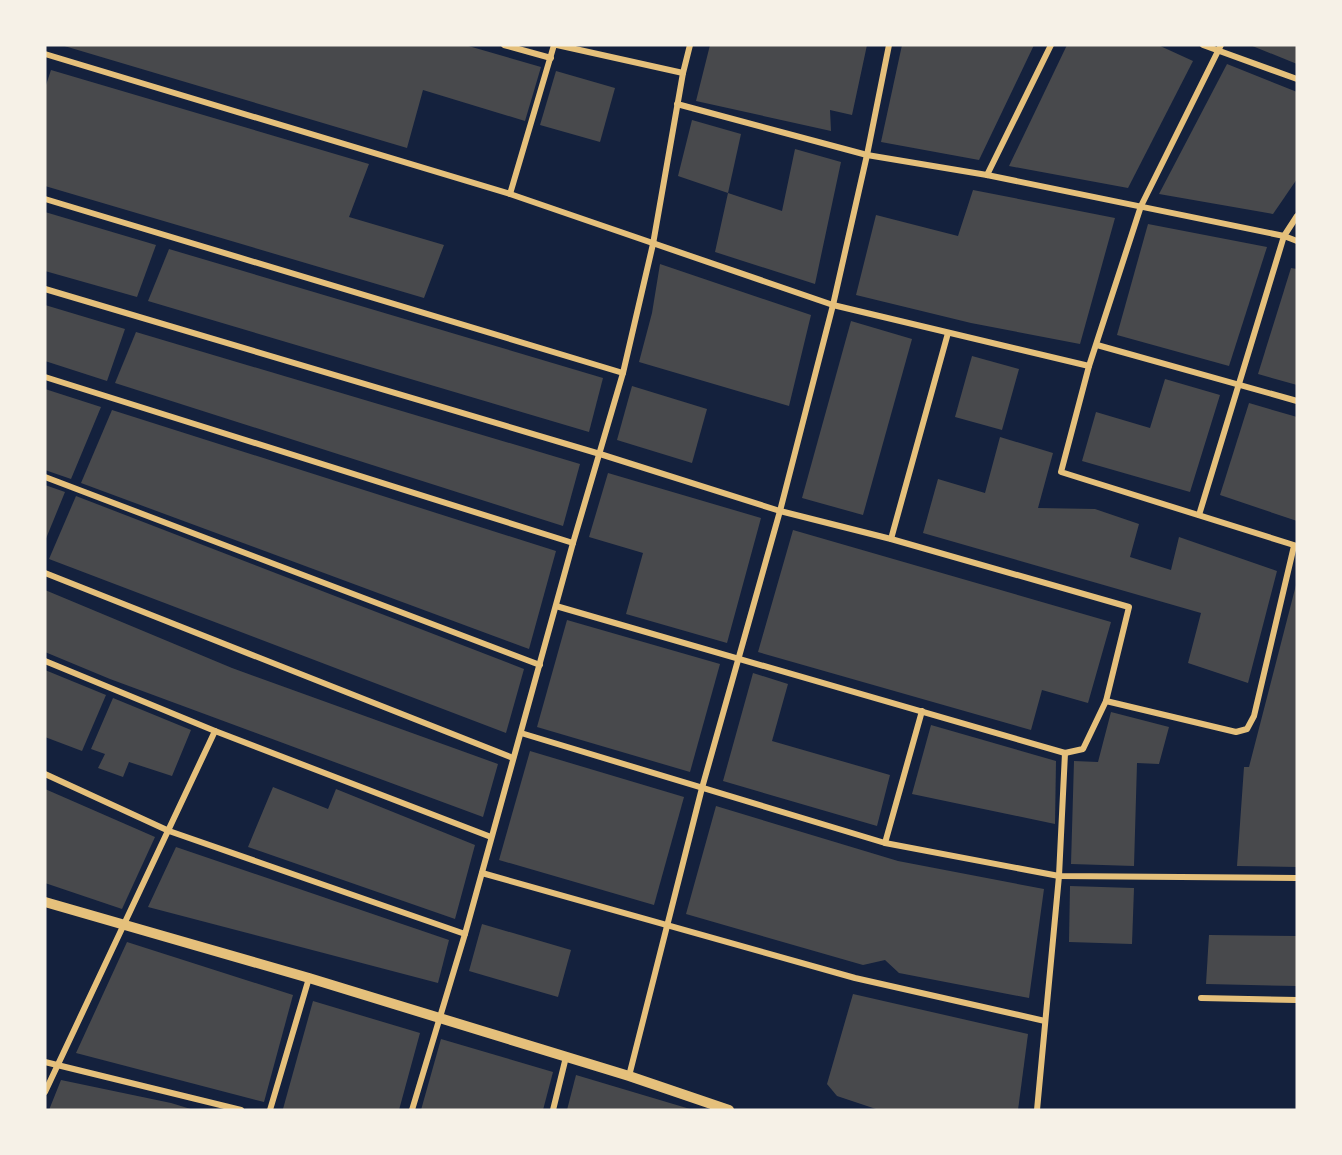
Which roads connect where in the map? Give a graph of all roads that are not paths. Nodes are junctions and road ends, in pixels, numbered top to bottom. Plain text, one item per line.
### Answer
1 (504, 45) edge
2 (555, 45) edge
3 (690, 45) edge
4 (889, 45) edge
5 (1051, 45) edge
6 (1203, 45) edge
7 (1220, 48) edge
8 (45, 54) edge
9 (551, 58) junction
10 (683, 73) junction
11 (1297, 80) edge
12 (677, 104) junction
13 (867, 155) junction
14 (987, 175) junction
15 (510, 194) junction
16 (45, 199) edge
17 (1141, 206) junction
18 (1297, 216) edge
19 (1284, 236) junction
20 (1297, 241) edge
21 (652, 244) junction
22 (45, 289) edge
23 (833, 305) junction
24 (948, 333) junction
25 (1097, 345) junction
26 (1089, 366) junction
27 (622, 373) junction
28 (45, 377) edge
29 (1238, 384) junction
30 (1297, 401) edge
31 (600, 454) junction
32 (45, 477) edge
33 (780, 510) junction
34 (1199, 515) junction
35 (891, 539) junction
36 (573, 543) junction
37 (1296, 546) edge
38 (45, 573) edge
39 (556, 606) junction
40 (738, 658) junction
41 (45, 661) edge
42 (540, 665) junction
43 (1106, 701) junction
44 (922, 711) junction
45 (215, 731) junction
46 (521, 733) junction
47 (1065, 753) junction
48 (513, 758) junction
49 (45, 774) edge
50 (702, 788) junction
51 (169, 831) junction
52 (491, 837) junction
53 (885, 843) junction
54 (482, 873) junction
55 (1059, 876) junction
56 (1297, 878) edge
57 (45, 902) edge
58 (126, 924) junction
59 (669, 925) junction
60 (465, 934) junction
61 (309, 978) junction
62 (1201, 998) dead end
63 (1297, 1000) edge
64 (438, 1018) junction
65 (1045, 1021) junction
66 (566, 1058) junction
67 (45, 1062) edge
68 (57, 1064) junction
69 (629, 1076) junction
70 (45, 1092) edge
71 (241, 1110) edge
72 (270, 1110) edge
73 (412, 1110) edge
74 (553, 1110) edge
75 (729, 1110) edge
76 (1037, 1110) edge

1 - 9 street
2 - 9 street
2 - 10 street
3 - 10 street
4 - 13 street
5 - 14 street
6 - 7 street
7 - 11 street
7 - 17 street
8 - 15 street
9 - 15 street
10 - 12 street
12 - 13 street
12 - 21 street
13 - 14 street
13 - 23 street
14 - 17 street
15 - 21 street
16 - 27 street
17 - 19 street
17 - 25 street
18 - 19 street
19 - 20 street
19 - 29 street
21 - 23 street
21 - 27 street
22 - 31 street
23 - 24 street
23 - 33 street
24 - 26 street
24 - 35 street
25 - 26 street
25 - 29 street
26 - 34 street
27 - 31 street
28 - 36 street
29 - 30 street
29 - 34 street
31 - 33 street
31 - 36 street
32 - 42 street
33 - 35 street
33 - 40 street
34 - 37 street
35 - 43 street
36 - 39 street
37 - 43 street
38 - 48 street
39 - 40 street
39 - 42 street
40 - 44 street
40 - 50 street
41 - 45 street
42 - 46 street
43 - 47 street
44 - 47 street
44 - 53 street
45 - 51 street
45 - 52 street
46 - 48 street
46 - 50 street
47 - 55 street
48 - 52 street
49 - 51 street
50 - 53 street
50 - 59 street
51 - 58 street
51 - 60 street
52 - 54 street
53 - 55 street
54 - 59 street
54 - 60 street
55 - 56 street
55 - 65 street
57 - 58 street
58 - 61 street
58 - 68 street
59 - 65 street
59 - 69 street
60 - 64 street
61 - 64 street
61 - 72 street
62 - 63 street
64 - 66 street
64 - 73 street
65 - 76 street
66 - 69 street
66 - 74 street
67 - 68 street
68 - 70 street
68 - 71 street
69 - 75 street

